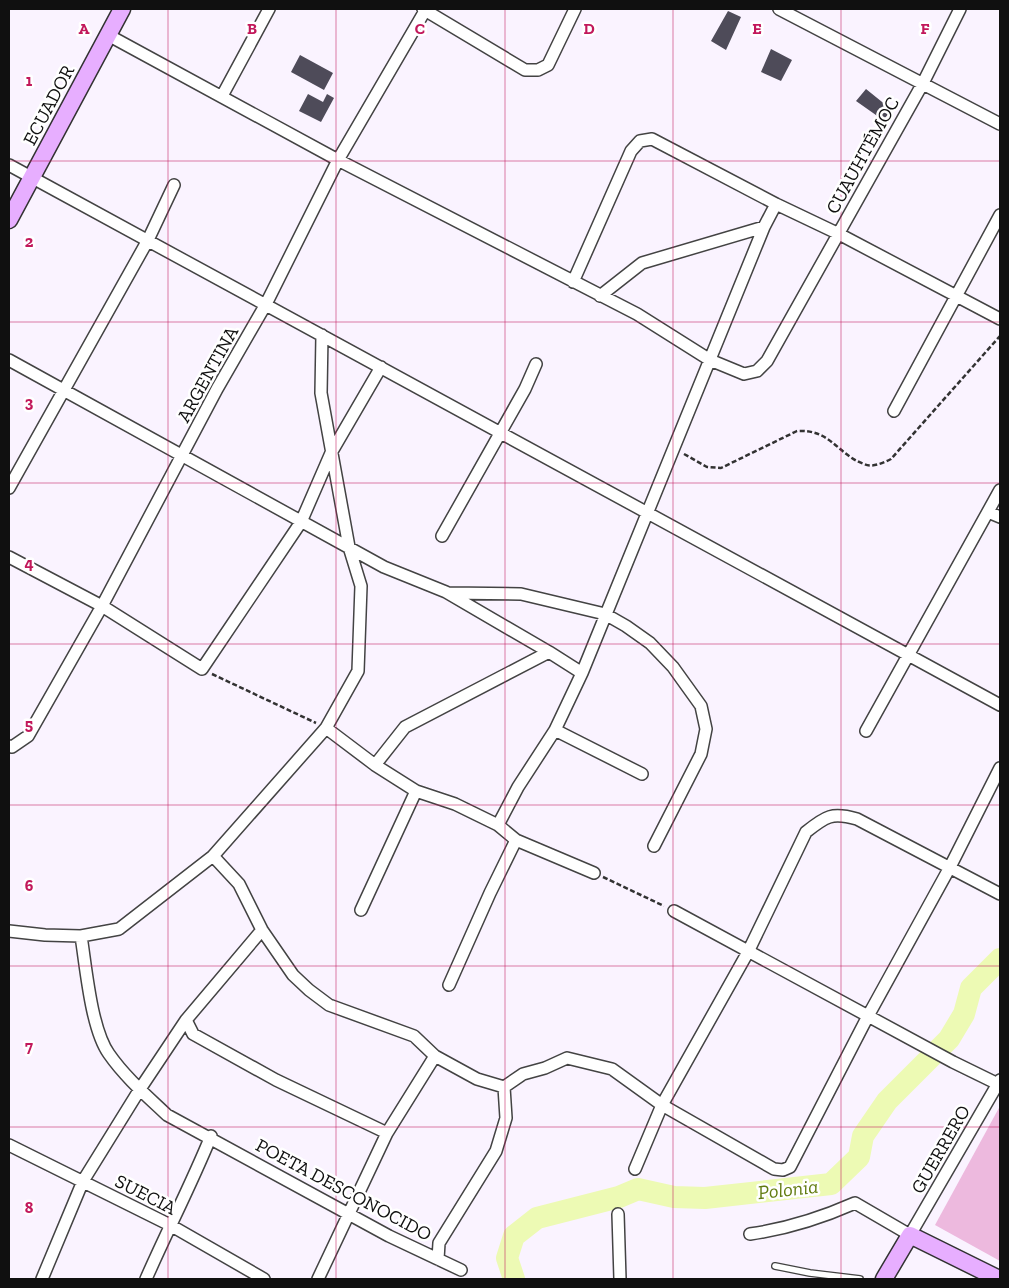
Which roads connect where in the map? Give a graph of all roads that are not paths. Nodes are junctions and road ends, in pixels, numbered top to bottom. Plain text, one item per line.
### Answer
1 (122, 9) edge
2 (269, 9) edge
3 (425, 9) edge
4 (575, 9) edge
5 (778, 9) edge
6 (960, 9) edge
7 (108, 35) junction
8 (923, 83) junction
9 (222, 96) junction
10 (1000, 124) edge
11 (338, 160) junction
12 (9, 164) edge
13 (33, 177) junction
14 (174, 185) dead end
15 (776, 204) junction
16 (1000, 215) edge
17 (9, 220) edge
18 (764, 227) junction
19 (838, 234) junction
20 (148, 240) junction
21 (573, 282) junction
22 (600, 296) junction
23 (956, 296) junction
24 (266, 304) junction
25 (1000, 319) edge
26 (322, 335) junction
27 (9, 360) edge
28 (710, 360) junction
29 (536, 364) dead end
30 (381, 367) junction
31 (64, 390) junction
32 (894, 411) dead end
33 (500, 432) junction
34 (331, 453) junction
35 (182, 457) junction
36 (9, 488) edge
37 (1000, 490) edge
38 (988, 512) junction
39 (647, 513) junction
40 (1000, 518) edge
41 (301, 522) junction
42 (442, 536) dead end
43 (349, 547) junction
44 (9, 556) edge
45 (446, 592) junction
46 (102, 606) junction
47 (605, 614) junction
48 (549, 652) junction
49 (908, 655) junction
50 (582, 673) junction
51 (1000, 705) edge
52 (326, 728) junction
53 (555, 730) junction
54 (866, 731) dead end
55 (9, 746) edge
56 (375, 765) junction
57 (1000, 768) edge
58 (642, 774) dead end
59 (416, 791) junction
60 (498, 825) junction
61 (516, 840) junction
62 (654, 846) dead end
63 (213, 856) junction
64 (950, 867) junction
65 (594, 873) road end
66 (1000, 894) edge
67 (360, 910) dead end
68 (674, 911) road end
69 (262, 930) junction
70 (9, 931) edge
71 (81, 936) junction
72 (748, 952) junction
73 (449, 985) dead end
74 (868, 1016) junction
75 (186, 1020) junction
76 (435, 1056) junction
77 (1000, 1083) edge
78 (504, 1087) junction
79 (140, 1089) junction
80 (662, 1106) junction
81 (387, 1133) junction
82 (210, 1136) junction
83 (9, 1144) edge
84 (635, 1169) dead end
85 (83, 1181) junction
86 (347, 1213) junction
87 (618, 1214) dead end
88 (170, 1225) junction
89 (750, 1234) dead end
90 (910, 1235) junction
91 (438, 1259) junction
92 (775, 1266) dead end
93 (461, 1270) dead end
94 (42, 1279) edge
95 (146, 1279) edge
96 (264, 1279) edge
97 (318, 1279) edge
98 (620, 1279) edge
99 (860, 1279) edge
100 (884, 1279) edge
101 (999, 1279) edge

1 - 7 street, ECUADOR
2 - 9 street
3 - 4 street
3 - 11 street, ARGENTINA
5 - 8 street
6 - 8 street, CUAUHTÉMOC
7 - 9 street
7 - 13 street, ECUADOR
8 - 10 street
8 - 19 street, CUAUHTÉMOC
9 - 11 street
11 - 21 street
11 - 24 street, ARGENTINA
12 - 13 street
13 - 17 street, ECUADOR
13 - 20 street
14 - 20 street
15 - 18 street
15 - 19 street, CUAUHTÉMOC
15 - 21 street, CUAUHTÉMOC
16 - 23 street
18 - 22 street
18 - 28 street
19 - 23 street
19 - 28 street
20 - 24 street
20 - 31 street
21 - 22 street
22 - 28 street
23 - 25 street
23 - 32 street
24 - 26 street
24 - 35 street, ARGENTINA
26 - 30 street
26 - 34 street
27 - 31 street
28 - 39 street
29 - 33 street
30 - 33 street
30 - 34 street
31 - 35 street
31 - 36 street
33 - 39 street
33 - 42 street
34 - 41 street
34 - 43 street
35 - 41 street
35 - 46 street, ARGENTINA
37 - 38 street
38 - 40 street
38 - 49 street
39 - 47 street
39 - 49 street
41 - 43 street
41 - 46 street
43 - 45 street
43 - 52 street
44 - 46 street
45 - 47 street
45 - 48 street
46 - 55 street, ARGENTINA
47 - 50 street
47 - 62 street
48 - 50 street
48 - 56 street
49 - 51 street
49 - 54 street
50 - 53 street
52 - 56 street
52 - 63 street
53 - 58 street
53 - 60 street
56 - 59 street
57 - 64 street
59 - 60 street
59 - 67 street
60 - 61 street
61 - 65 street
61 - 73 street
63 - 69 street
63 - 71 street
64 - 66 street
64 - 72 street
64 - 74 street
68 - 72 street
69 - 75 street
69 - 76 street
70 - 71 street
71 - 79 street, POETA DESCONOCIDO
72 - 74 street
72 - 80 street
74 - 77 street
74 - 80 street
75 - 79 street
75 - 81 street
76 - 78 street
76 - 81 street
77 - 90 street, GUERRERO
78 - 80 street
78 - 91 street
79 - 82 street, POETA DESCONOCIDO
79 - 85 street
80 - 84 street
81 - 86 street
82 - 86 street, POETA DESCONOCIDO
82 - 88 street
83 - 85 street, SUECIA
85 - 88 street, SUECIA
85 - 94 street
86 - 91 street, POETA DESCONOCIDO
86 - 97 street
87 - 98 street
88 - 95 street
88 - 96 street, SUECIA
89 - 90 street
90 - 100 street
90 - 101 street
91 - 93 street, POETA DESCONOCIDO
92 - 99 lane

